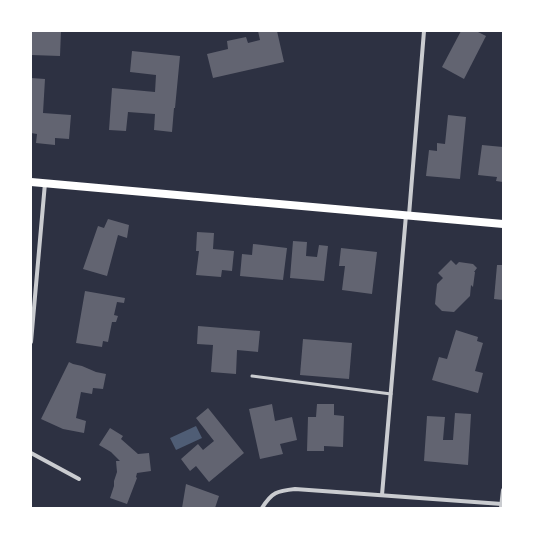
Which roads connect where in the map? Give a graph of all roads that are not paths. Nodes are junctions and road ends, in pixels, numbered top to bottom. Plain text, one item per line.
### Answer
1 (424, 31) edge
2 (31, 182) edge
3 (45, 183) junction
4 (407, 215) junction
5 (503, 224) edge
6 (31, 342) edge
7 (252, 376) dead end
8 (391, 394) junction
9 (31, 453) edge
10 (79, 479) dead end
11 (503, 490) edge
12 (382, 495) junction
13 (502, 506) edge
14 (262, 508) edge

1 - 4 street
2 - 3 main road
3 - 4 main road
3 - 6 street
4 - 5 main road
4 - 8 street
7 - 8 lane
8 - 12 street
9 - 10 street
11 - 13 street
12 - 13 street
12 - 14 street

